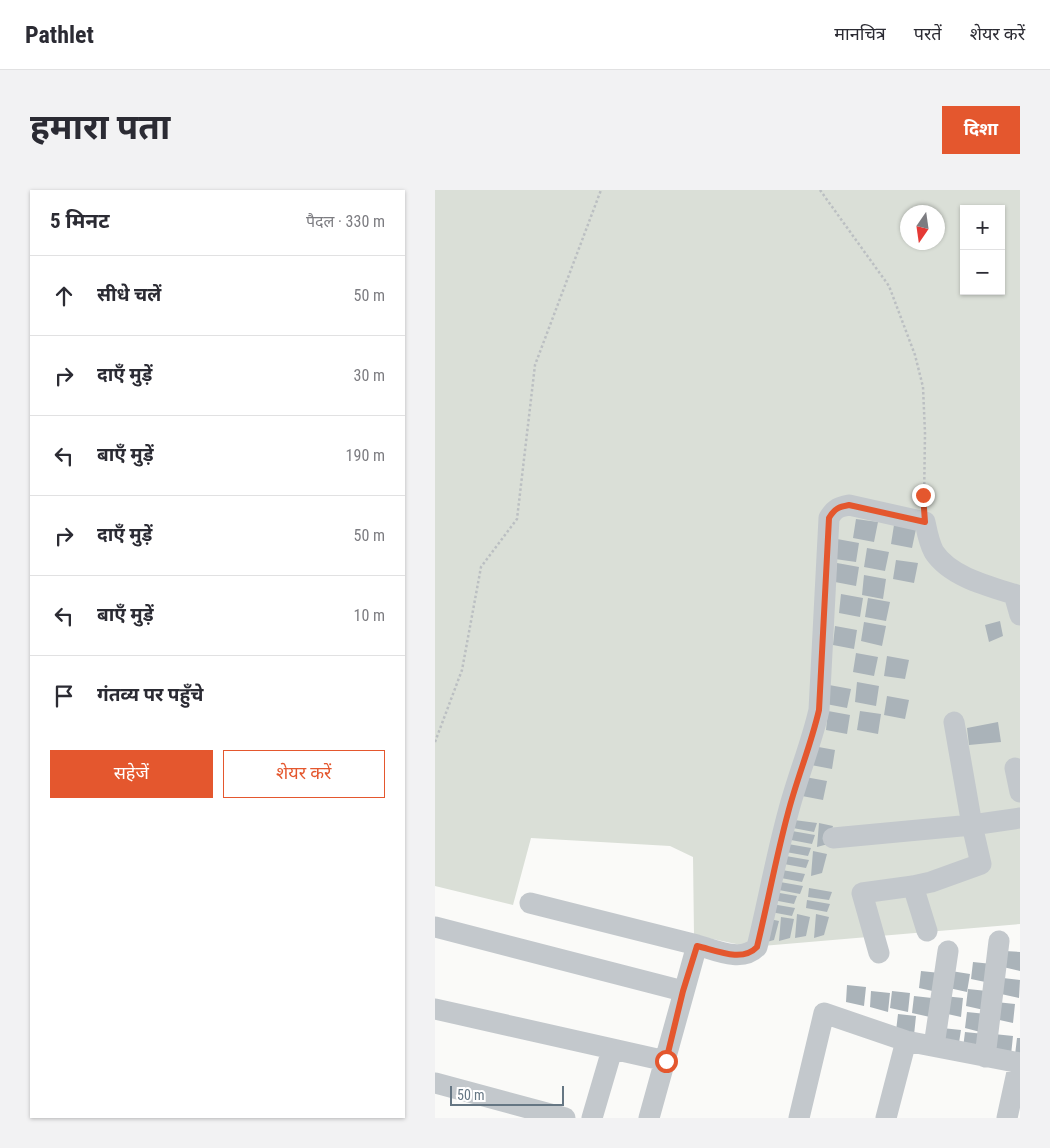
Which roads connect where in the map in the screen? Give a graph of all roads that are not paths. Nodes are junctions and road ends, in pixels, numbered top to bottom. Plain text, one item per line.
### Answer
1 (1017, 595) edge
2 (1020, 616) edge
3 (954, 722) dead end
4 (1015, 768) dead end
5 (1020, 792) edge
6 (1020, 818) edge
7 (972, 825) junction
8 (833, 838) dead end
9 (913, 886) junction
10 (531, 903) dead end
11 (435, 927) edge
12 (927, 931) dead end
13 (999, 941) dead end
14 (697, 946) junction
15 (948, 951) dead end
16 (879, 953) dead end
17 (683, 991) junction
18 (435, 1009) edge
19 (905, 1041) junction
20 (934, 1046) junction
21 (612, 1050) junction
22 (985, 1057) junction
23 (666, 1061) junction
24 (1019, 1063) edge
25 (435, 1083) edge
26 (565, 1118) edge
27 (592, 1118) edge
28 (649, 1118) edge
29 (799, 1118) edge
30 (886, 1118) edge
31 (1007, 1118) edge

1 - 2 street
1 - 14 street
3 - 7 street
4 - 5 street
6 - 7 street
7 - 8 street
7 - 9 street
9 - 12 street
9 - 16 street
10 - 14 street
11 - 17 street
13 - 22 street
14 - 17 street
15 - 20 street
17 - 23 street
18 - 21 street
19 - 20 street
19 - 29 street
19 - 30 street
20 - 22 street
21 - 23 street
21 - 27 street
22 - 24 street
23 - 28 street
24 - 31 street
25 - 26 street

